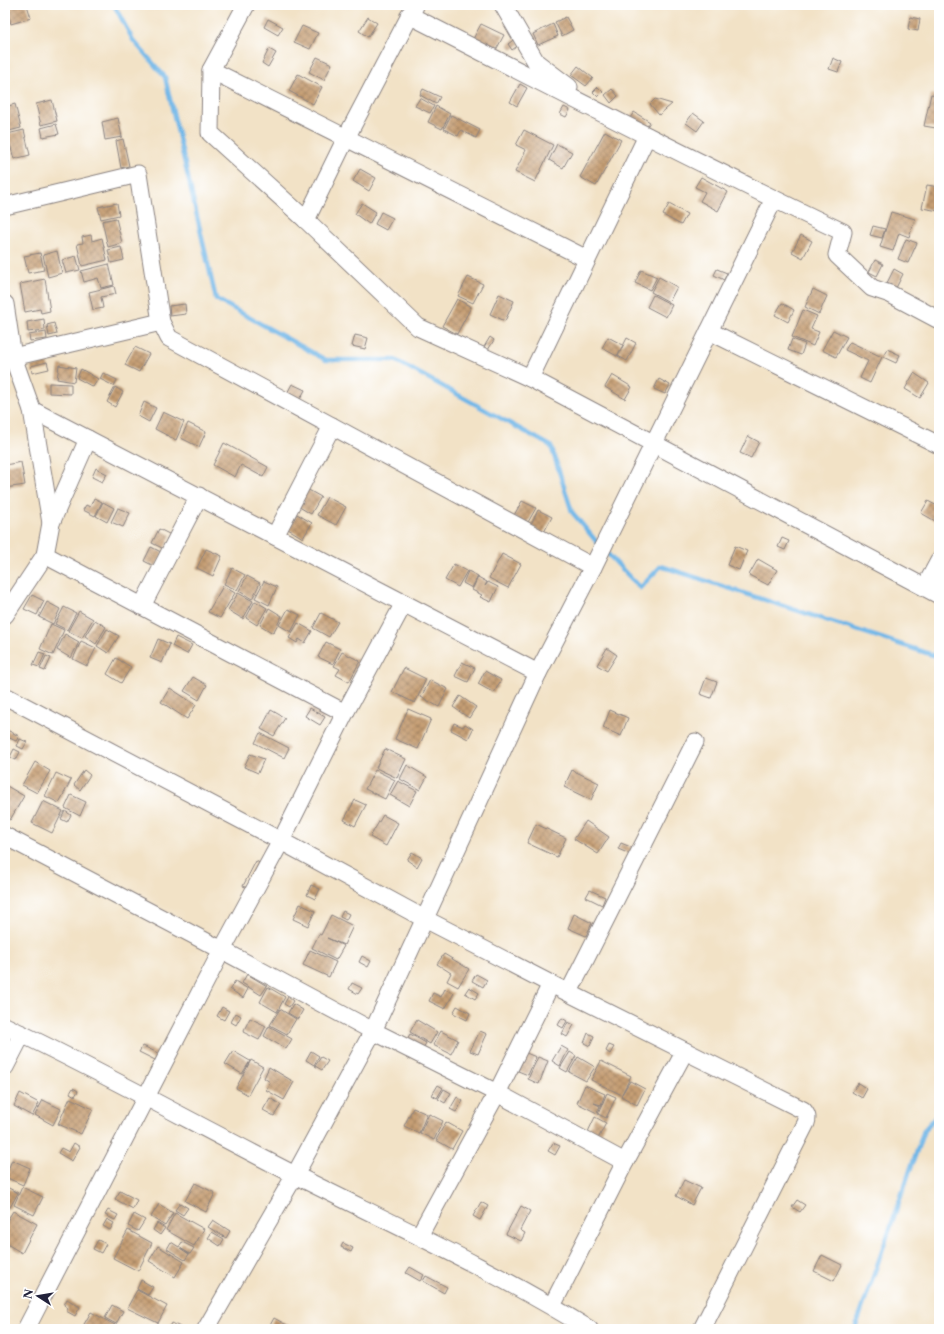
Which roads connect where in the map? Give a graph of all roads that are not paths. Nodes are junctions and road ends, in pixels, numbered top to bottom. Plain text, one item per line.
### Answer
1 (246, 5) edge
2 (503, 5) edge
3 (412, 10) edge
4 (211, 70) junction
5 (617, 120) junction
6 (647, 136) junction
7 (346, 138) junction
8 (774, 199) junction
9 (5, 206) edge
10 (306, 220) junction
11 (587, 259) junction
12 (5, 304) edge
13 (939, 320) edge
14 (161, 322) junction
15 (709, 331) junction
16 (13, 357) junction
17 (530, 378) junction
18 (32, 410) junction
19 (332, 426) junction
20 (88, 439) junction
21 (654, 443) junction
22 (939, 445) edge
23 (199, 496) junction
24 (51, 523) junction
25 (275, 536) junction
26 (45, 555) junction
27 (939, 561) edge
28 (594, 567) junction
29 (932, 591) edge
30 (404, 603) junction
31 (142, 606) junction
32 (5, 616) edge
33 (538, 673) junction
34 (5, 696) edge
35 (345, 713) junction
36 (695, 742) dead end
37 (5, 836) edge
38 (281, 841) junction
39 (425, 919) junction
40 (222, 950) junction
41 (550, 984) junction
42 (569, 992) junction
43 (5, 1026) edge
44 (372, 1031) junction
45 (22, 1034) junction
46 (685, 1051) junction
47 (5, 1067) edge
48 (497, 1093) junction
49 (146, 1098) junction
50 (625, 1162) junction
51 (294, 1175) junction
52 (419, 1236) junction
53 (552, 1306) junction
54 (26, 1329) edge
55 (206, 1329) edge
56 (589, 1329) edge
57 (702, 1329) edge

1 - 4 street
2 - 5 street
3 - 5 street
3 - 7 street
4 - 7 street
4 - 10 street
5 - 6 street
6 - 8 street
6 - 11 street
7 - 10 street
7 - 11 street
8 - 13 street
8 - 15 street
9 - 14 street
10 - 17 street
11 - 17 street
12 - 16 street
14 - 16 street
14 - 19 street
15 - 21 street
15 - 22 street
16 - 18 street
17 - 21 street
18 - 20 street
18 - 24 street
19 - 25 street
19 - 28 street
20 - 23 street
20 - 24 street
21 - 28 street
21 - 29 street
23 - 25 street
23 - 31 street
24 - 26 street
25 - 30 street
26 - 31 street
26 - 32 street
27 - 29 street
28 - 33 street
30 - 33 street
30 - 35 street
31 - 35 street
33 - 39 street
34 - 38 street
35 - 38 street
36 - 42 street
37 - 40 street
38 - 39 street
38 - 40 street
39 - 41 street
39 - 44 street
40 - 44 street
40 - 49 street
41 - 42 street
41 - 48 street
42 - 46 street
43 - 45 street
44 - 48 street
44 - 51 street
45 - 47 street
45 - 49 street
46 - 50 street
46 - 57 street
48 - 50 street
48 - 52 street
49 - 51 street
49 - 54 street
50 - 53 street
51 - 52 street
51 - 55 street
52 - 53 street
53 - 56 street

